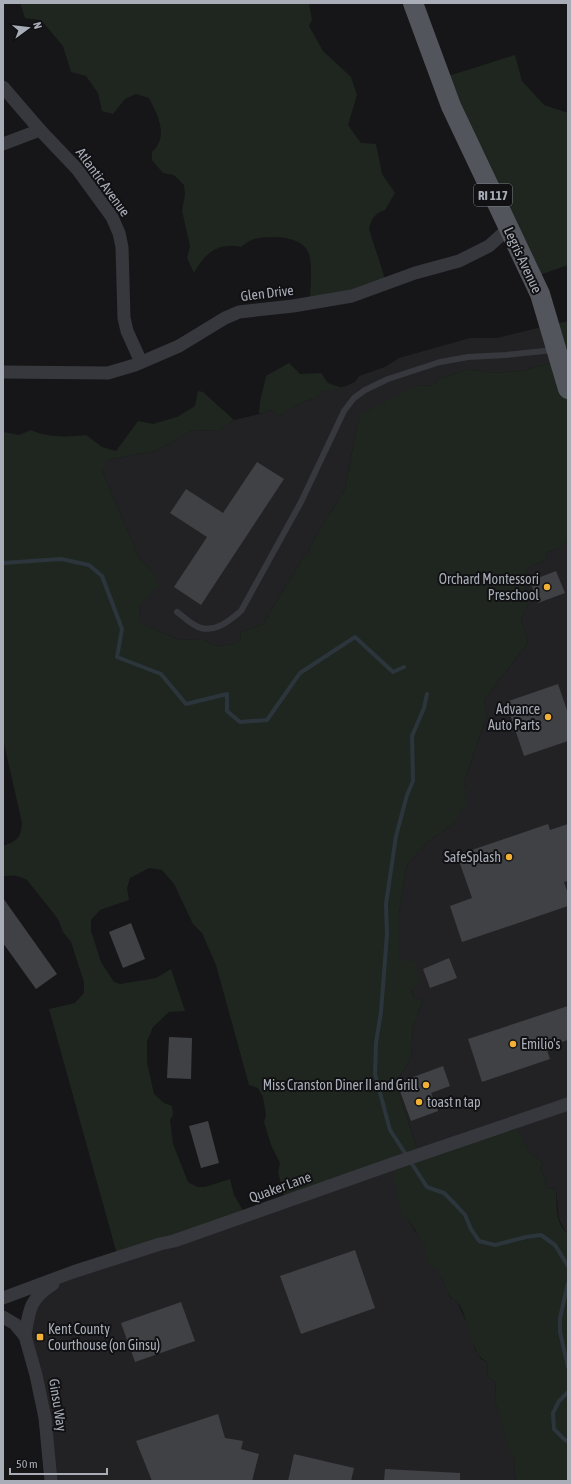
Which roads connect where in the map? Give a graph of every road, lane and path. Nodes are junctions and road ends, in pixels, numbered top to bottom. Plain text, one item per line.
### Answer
1 (413, 3) edge
2 (3, 87) edge
3 (40, 130) junction
4 (3, 144) edge
5 (509, 228) junction
6 (556, 350) junction
7 (141, 362) junction
8 (3, 372) edge
9 (568, 389) edge
10 (177, 612) dead end
11 (568, 1104) edge
12 (67, 1275) junction
13 (3, 1298) edge
14 (3, 1317) edge
15 (25, 1336) junction
16 (51, 1481) edge

1 - 5 main road, Legris Avenue / RI 117
2 - 3 street, Atlantic Avenue
3 - 4 street
3 - 7 street, Atlantic Avenue
5 - 6 main road, Legris Avenue / RI 117
5 - 7 street, Glen Drive
6 - 9 main road, Legris Avenue / RI 117
6 - 10 lane
7 - 8 street, Glen Drive
11 - 12 street, Quaker Lane
12 - 13 street, Quaker Lane
12 - 15 street, Ginsu Way
14 - 15 street, Ginsu Way
15 - 16 street, Ginsu Way

